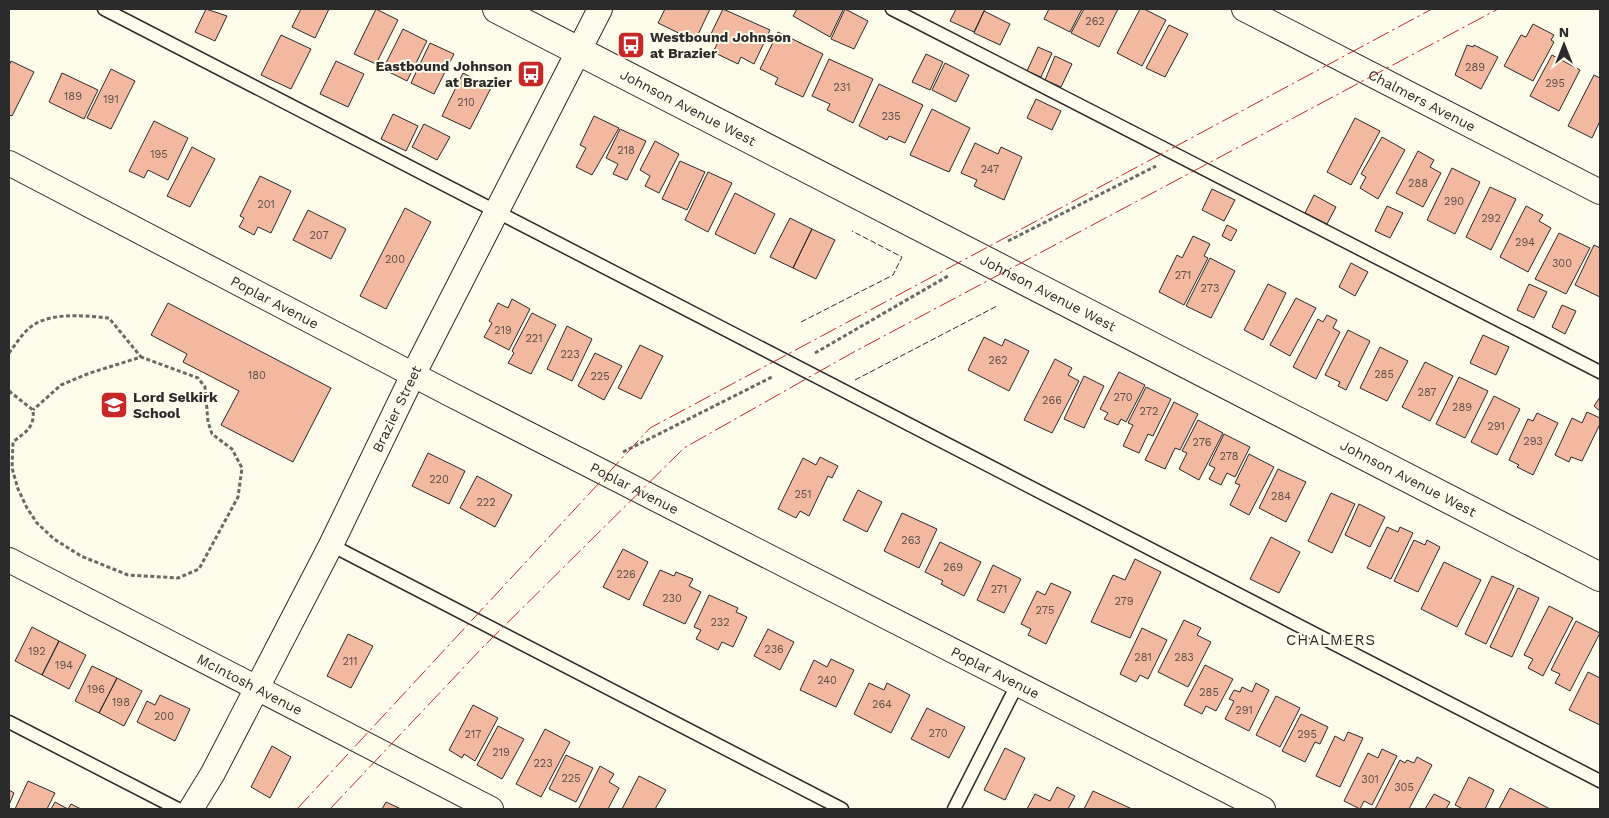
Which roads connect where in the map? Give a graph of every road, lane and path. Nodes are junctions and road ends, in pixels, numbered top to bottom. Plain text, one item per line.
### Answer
1 (104, 9) edge
2 (497, 9) edge
3 (600, 9) edge
4 (892, 9) edge
5 (1244, 9) edge
6 (578, 51) junction
7 (1177, 155) junction
8 (9, 163) edge
9 (1600, 192) edge
10 (495, 212) junction
11 (1006, 242) dead end
12 (9, 353) edge
13 (141, 357) junction
14 (1600, 372) edge
15 (413, 375) junction
16 (9, 391) edge
17 (33, 410) junction
18 (331, 545) junction
19 (9, 560) edge
20 (1600, 577) edge
21 (1017, 685) junction
22 (256, 688) junction
23 (9, 722) edge
24 (1600, 781) edge
25 (178, 809) edge
26 (191, 809) edge
27 (491, 809) edge
28 (842, 809) edge
29 (954, 809) edge
30 (1263, 809) edge

1 - 10 lane
2 - 6 main road, Johnson Avenue West
3 - 6 street, Brazier Street
4 - 7 lane
5 - 9 street, Chalmers Avenue
6 - 10 street, Brazier Street
6 - 20 main road, Johnson Avenue West
7 - 11 path
7 - 14 lane
8 - 15 street, Poplar Avenue
10 - 15 street, Brazier Street
10 - 24 lane
12 - 13 path
13 - 17 path
13 - 17 path
15 - 18 street, Brazier Street
15 - 21 street, Poplar Avenue
16 - 17 path
18 - 22 street, Brazier Street
18 - 28 lane
19 - 22 street, McIntosh Avenue
21 - 29 lane
21 - 30 street, Poplar Avenue
22 - 26 street, Brazier Street
22 - 27 street, McIntosh Avenue
23 - 25 lane

